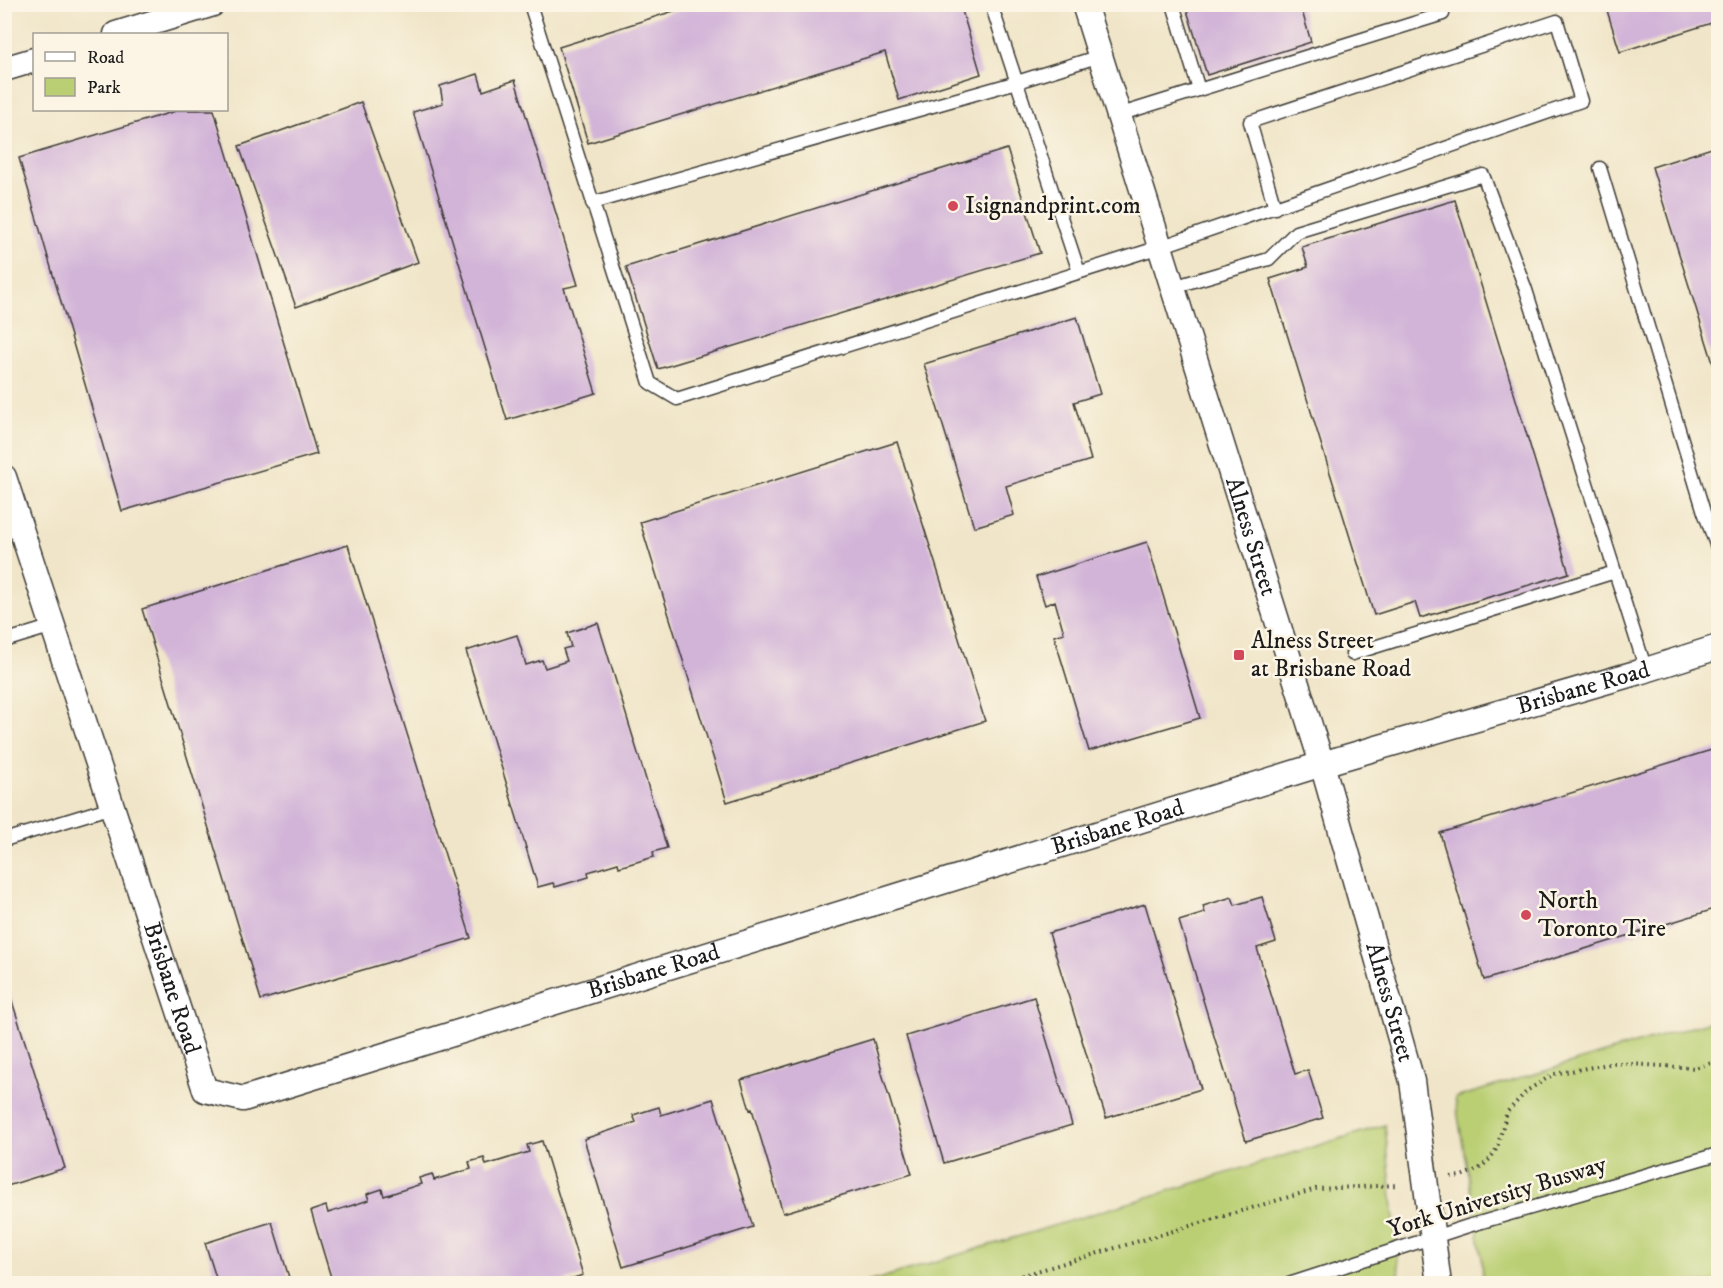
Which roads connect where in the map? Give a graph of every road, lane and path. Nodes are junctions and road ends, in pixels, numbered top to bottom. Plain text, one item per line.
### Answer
1 (213, 4) edge
2 (530, 4) edge
3 (991, 4) edge
4 (1084, 4) edge
5 (1173, 4) edge
6 (1439, 4) edge
7 (119, 33) edge
8 (1100, 56) junction
9 (33, 60) edge
10 (4, 69) edge
11 (1017, 82) junction
12 (1199, 90) junction
13 (1118, 115) junction
14 (1600, 168) dead end
15 (592, 203) junction
16 (1275, 208) junction
17 (1160, 247) junction
18 (1079, 272) junction
19 (1173, 287) junction
20 (4, 477) edge
21 (1719, 550) edge
22 (1615, 572) junction
23 (53, 626) junction
24 (4, 641) edge
25 (1719, 647) edge
26 (1352, 654) dead end
27 (1647, 670) junction
28 (1322, 764) junction
29 (112, 807) junction
30 (4, 840) edge
31 (1719, 1061) edge
32 (1719, 1154) edge
33 (1461, 1176) dead end
34 (1398, 1185) dead end
35 (1433, 1238) junction
36 (993, 1284) edge
37 (1289, 1284) edge
38 (1439, 1284) edge

1 - 7 street
2 - 15 lane
3 - 11 lane
4 - 8 street, Alness Street
5 - 12 lane
6 - 12 lane
8 - 11 lane
8 - 13 street, Alness Street
9 - 10 street
11 - 15 lane
11 - 18 lane
12 - 13 lane
13 - 17 street, Alness Street
14 - 21 lane
15 - 18 lane
16 - 16 lane
16 - 17 lane
17 - 18 lane
17 - 19 street, Alness Street
19 - 22 lane
19 - 28 street, Alness Street
20 - 23 street, Brisbane Road
22 - 26 lane
22 - 27 lane
23 - 24 lane
23 - 29 street, Brisbane Road
25 - 27 street, Brisbane Road
27 - 28 street, Brisbane Road
28 - 29 street, Brisbane Road
28 - 35 street, Alness Street
29 - 30 lane
31 - 33 path
32 - 35 lane, York University Busway
34 - 36 path
35 - 37 lane, York University Busway
35 - 38 street, Alness Street

